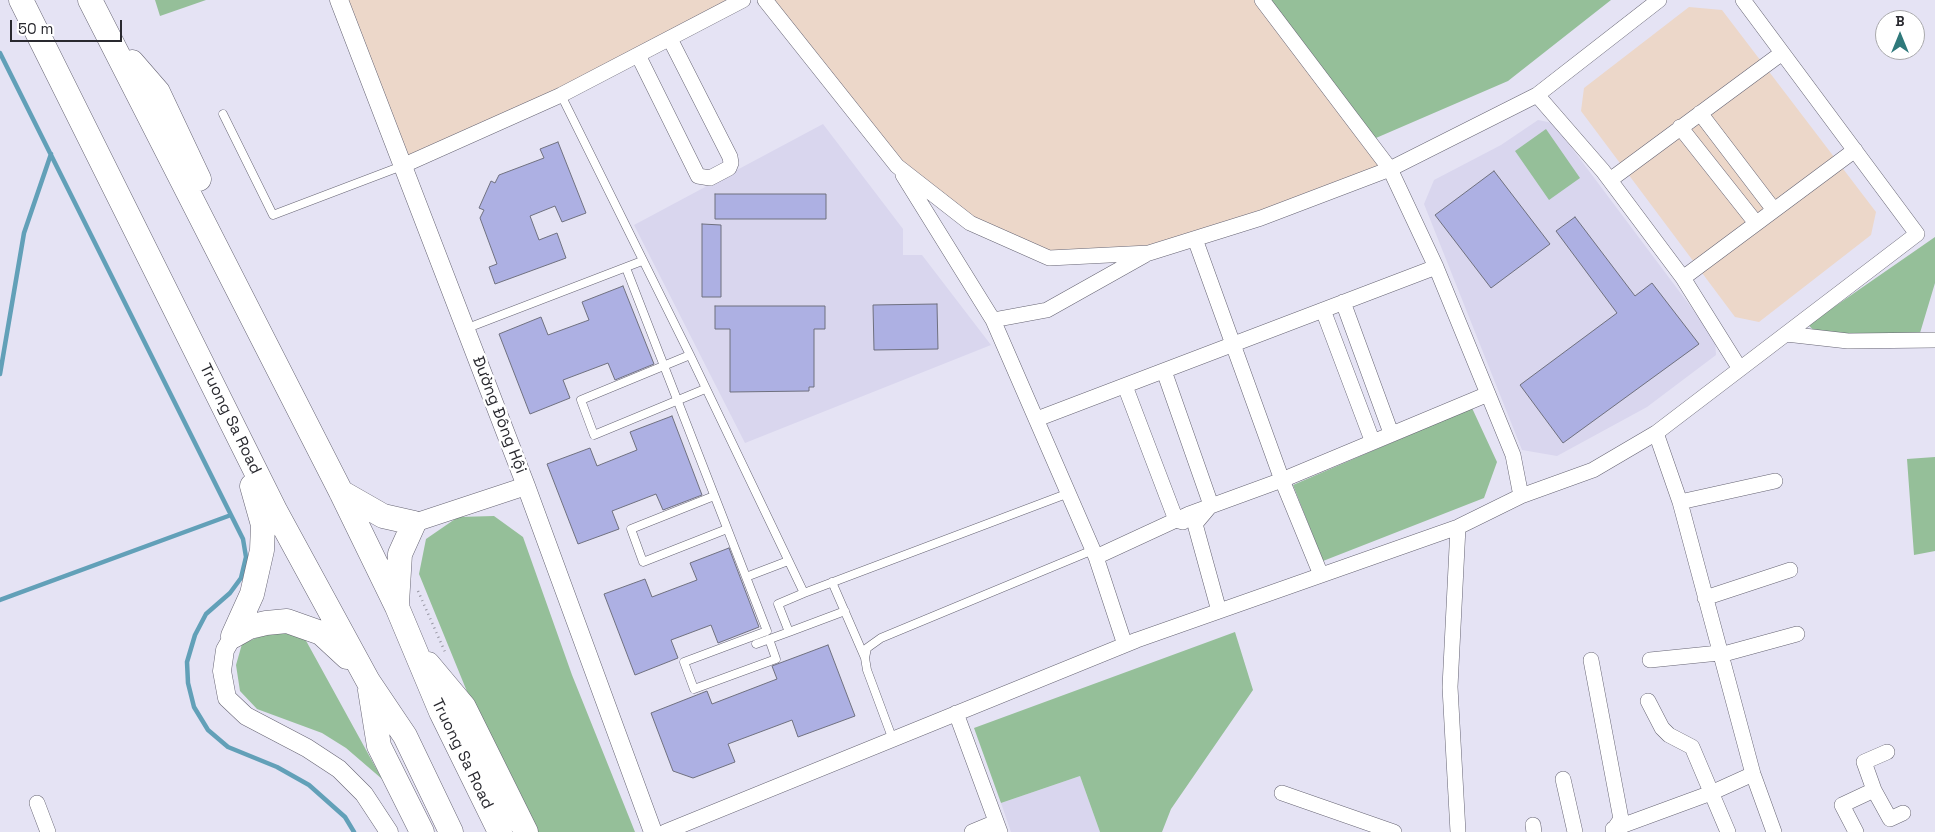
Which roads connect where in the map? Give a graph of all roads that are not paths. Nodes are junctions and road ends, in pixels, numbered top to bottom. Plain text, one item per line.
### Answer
1 (21, 0) edge
2 (90, 0) edge
3 (339, 0) edge
4 (743, 0) edge
5 (764, 0) edge
6 (1262, 0) edge
7 (1659, 0) edge
8 (1743, 0) edge
9 (670, 39) junction
10 (1782, 53) junction
11 (638, 55) junction
12 (560, 95) junction
13 (1537, 95) junction
14 (1700, 113) junction
15 (223, 114) dead end
16 (1680, 127) junction
17 (1855, 150) junction
18 (402, 166) junction
19 (897, 166) junction
20 (1390, 169) junction
21 (1610, 180) junction
22 (1774, 210) junction
23 (1756, 223) junction
24 (1195, 239) junction
25 (1149, 253) junction
26 (642, 261) junction
27 (1436, 266) junction
28 (626, 268) junction
29 (1683, 278) junction
30 (1343, 302) junction
31 (1323, 310) junction
32 (993, 320) junction
33 (465, 329) junction
34 (1786, 334) junction
35 (1935, 340) edge
36 (1234, 344) junction
37 (690, 356) junction
38 (663, 367) junction
39 (1740, 369) junction
40 (1164, 371) junction
41 (1125, 386) junction
42 (705, 388) junction
43 (1488, 394) junction
44 (676, 402) junction
45 (1037, 419) junction
46 (1391, 433) junction
47 (1656, 433) junction
48 (237, 434) junction
49 (1372, 440) junction
50 (1282, 480) junction
51 (1775, 481) dead end
52 (526, 486) junction
53 (341, 492) junction
54 (1069, 493) junction
55 (714, 496) junction
56 (1521, 496) junction
57 (1680, 502) junction
58 (1211, 505) junction
59 (1176, 520) junction
60 (414, 523) junction
61 (1195, 524) junction
62 (1458, 527) junction
63 (727, 529) junction
64 (1094, 554) junction
65 (788, 561) junction
66 (1790, 570) dead end
67 (1321, 575) junction
68 (746, 577) junction
69 (832, 582) junction
70 (804, 593) junction
71 (1705, 598) junction
72 (397, 607) junction
73 (845, 611) junction
74 (1219, 611) junction
75 (789, 632) junction
76 (1797, 634) dead end
77 (233, 636) junction
78 (769, 640) junction
79 (410, 642) junction
80 (756, 644) dead end
81 (1125, 645) junction
82 (1720, 654) junction
83 (865, 658) junction
84 (1591, 660) dead end
85 (1650, 660) dead end
86 (368, 681) junction
87 (1648, 701) dead end
88 (956, 712) junction
89 (893, 740) junction
90 (1887, 752) dead end
91 (1753, 774) junction
92 (1563, 779) dead end
93 (1874, 790) junction
94 (1282, 792) dead end
95 (1711, 793) junction
96 (37, 804) dead end
97 (1903, 813) dead end
98 (998, 827) edge
99 (1612, 831) edge
100 (48, 832) edge
101 (389, 832) edge
102 (422, 832) edge
103 (451, 832) edge
104 (500, 832) edge
105 (526, 832) edge
106 (653, 832) edge
107 (666, 832) edge
108 (972, 832) edge
109 (1394, 832) edge
110 (1458, 832) edge
111 (1575, 832) edge
112 (1728, 832) edge
113 (1774, 832) edge
114 (1856, 832) edge

1 - 48 highway, Truong Sa Road
2 - 53 highway, Truong Sa Road
3 - 18 street, Đường Đông Hội
4 - 9 street
5 - 19 street
6 - 20 street
7 - 13 street
8 - 10 street
9 - 11 street
9 - 11 street
10 - 14 street
10 - 17 street
11 - 12 street
12 - 18 street
12 - 26 lane
13 - 20 street
13 - 21 street
14 - 16 street
14 - 22 street
15 - 18 lane
16 - 21 street
16 - 23 street
17 - 22 street
17 - 34 street
18 - 33 street, Đường Đông Hội
19 - 25 street
19 - 32 street
20 - 24 street
20 - 27 street
21 - 29 street
22 - 23 street
23 - 29 street
24 - 25 street
24 - 36 street
25 - 32 street
26 - 28 lane
26 - 37 lane
27 - 30 street
27 - 43 street
28 - 33 lane
28 - 38 lane
29 - 39 street
30 - 31 street
30 - 46 street
31 - 36 street
31 - 49 street
32 - 45 street
33 - 52 street, Đường Đông Hội
34 - 35 street
34 - 39 street
36 - 40 street
36 - 50 street
37 - 38 lane
37 - 42 lane
38 - 44 lane
38 - 44 lane
39 - 47 street
40 - 41 street
40 - 58 street
41 - 45 street
41 - 59 street
42 - 44 lane
42 - 65 lane
43 - 46 street
43 - 56 street
44 - 55 lane
45 - 54 street
46 - 49 street
47 - 56 street
47 - 57 street
48 - 77 highway
48 - 86 highway, Truong Sa Road
49 - 50 street
50 - 58 street
50 - 67 street
51 - 57 street
52 - 60 street
52 - 106 street, Đường Đông Hội
53 - 60 highway
53 - 72 highway, Truong Sa Road
54 - 64 street
54 - 69 lane
55 - 63 lane
55 - 63 lane
56 - 62 street
57 - 71 street
58 - 59 street
58 - 61 street
59 - 61 street
59 - 64 street
60 - 72 highway
61 - 74 street
62 - 67 street
62 - 110 street
63 - 68 lane
64 - 81 street
64 - 83 lane
65 - 68 lane
65 - 70 lane
66 - 71 street
67 - 74 street
68 - 78 lane
69 - 70 lane
69 - 73 lane
70 - 75 lane
71 - 82 street
72 - 79 highway, Truong Sa Road
73 - 75 lane
73 - 83 lane
74 - 81 street
75 - 78 lane
76 - 82 street
77 - 86 highway
77 - 101 street
78 - 80 lane
79 - 104 highway, Truong Sa Road
79 - 105 highway
81 - 88 street
82 - 85 street
82 - 91 street
83 - 89 lane
84 - 99 street
86 - 102 highway
86 - 103 highway, Truong Sa Road
87 - 95 street
88 - 89 street
88 - 98 street
89 - 107 street
90 - 93 street
91 - 95 street
91 - 113 street
92 - 111 street
93 - 97 street
93 - 114 street
94 - 109 street
95 - 99 street
95 - 112 street
96 - 100 street
98 - 108 street

